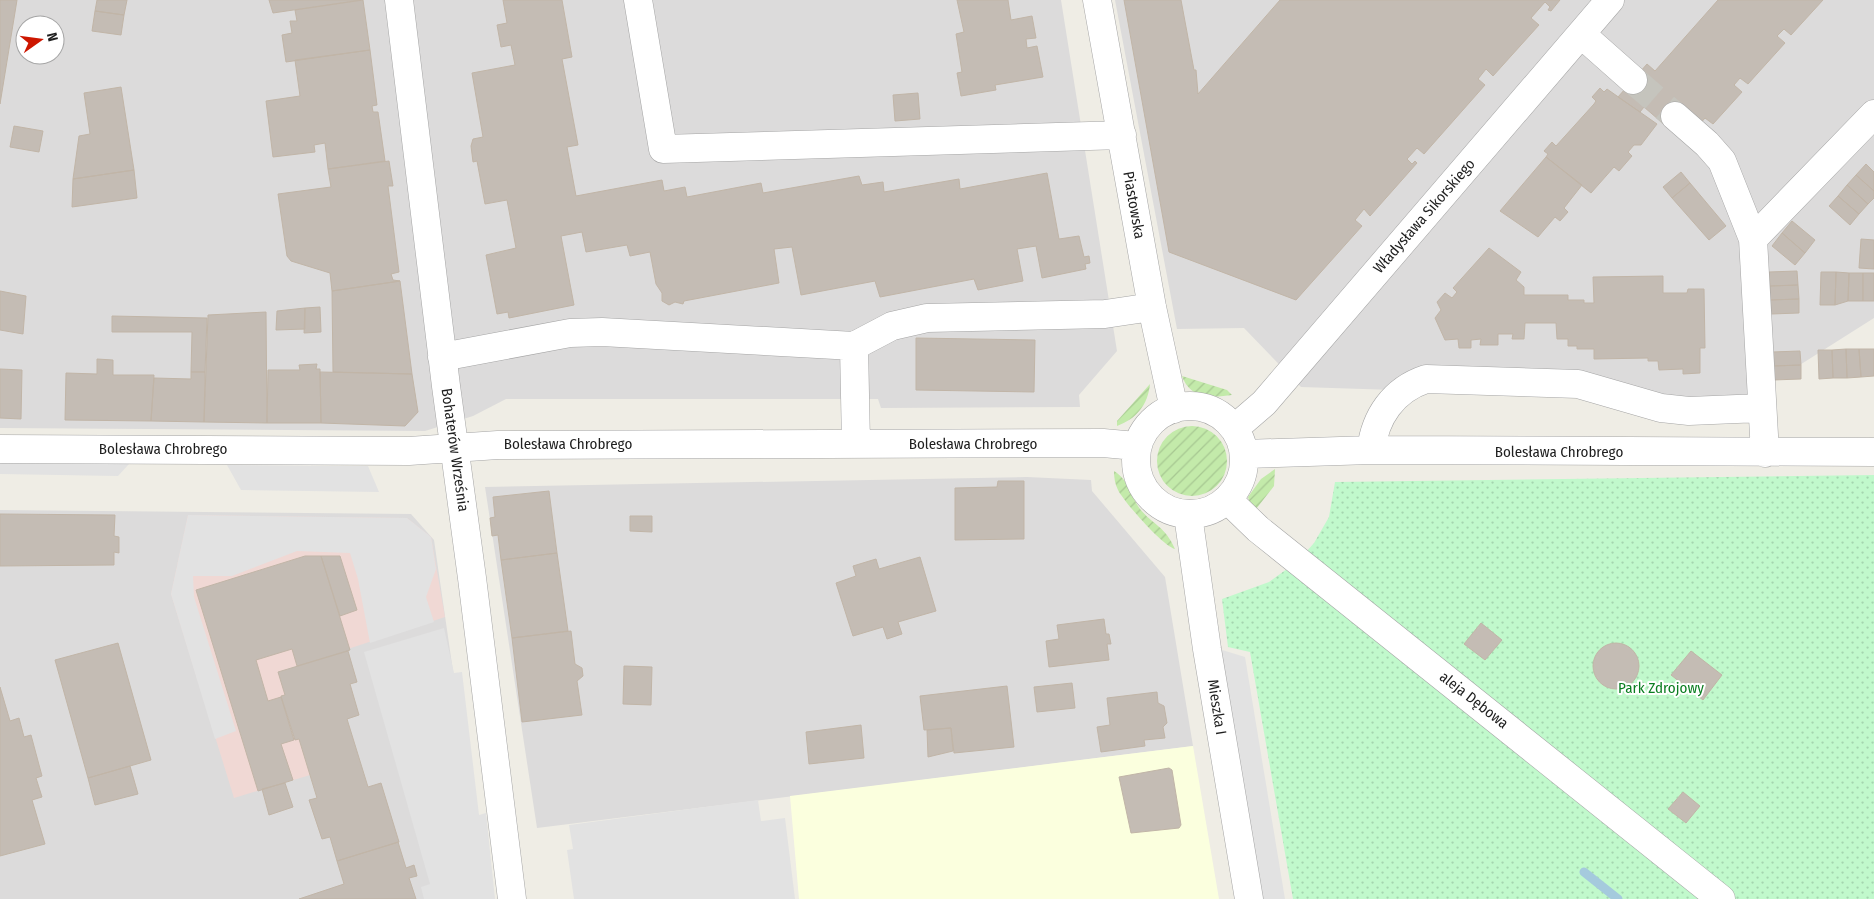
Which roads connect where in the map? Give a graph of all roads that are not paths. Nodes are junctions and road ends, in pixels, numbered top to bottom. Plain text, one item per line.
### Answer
1 (399, 0) edge
2 (638, 0) edge
3 (1097, 0) edge
4 (1610, 0) edge
5 (1581, 34) junction
6 (1633, 80) tunnel mouth
7 (1874, 114) edge
8 (1675, 116) tunnel mouth
9 (1122, 135) junction
10 (1754, 239) junction
11 (1152, 307) junction
12 (854, 346) junction
13 (442, 357) junction
14 (1761, 408) junction
15 (1174, 409) junction
16 (1235, 428) junction
17 (856, 444) junction
18 (1136, 446) junction
19 (454, 447) junction
20 (0, 449) edge
21 (1371, 450) junction
22 (1874, 452) edge
23 (1765, 453) junction
24 (1244, 454) junction
25 (1228, 500) junction
26 (1188, 515) junction
27 (512, 899) edge
28 (1249, 899) edge
29 (1721, 899) edge

1 - 13 street, Bohaterów Września
2 - 9 street
3 - 9 street, Piastowska
4 - 5 street, Władysława Sikorskiego
5 - 6 street
5 - 16 street, Władysława Sikorskiego
7 - 10 street
8 - 10 street
9 - 11 street, Piastowska
10 - 14 street
11 - 12 street
11 - 15 street, Piastowska
12 - 13 street
12 - 17 street
13 - 19 street, Bohaterów Września
14 - 21 street
14 - 23 street
15 - 16 street
15 - 18 street
16 - 24 street
17 - 18 street, Bolesława Chrobrego
17 - 19 street, Bolesława Chrobrego
18 - 26 street
19 - 20 street, Bolesława Chrobrego
19 - 27 street, Bohaterów Września
21 - 23 street, Bolesława Chrobrego
21 - 24 street, Bolesława Chrobrego
22 - 23 street, Bolesława Chrobrego
24 - 25 street
25 - 26 street
25 - 29 street, aleja Dębowa
26 - 28 street, Mieszka I

